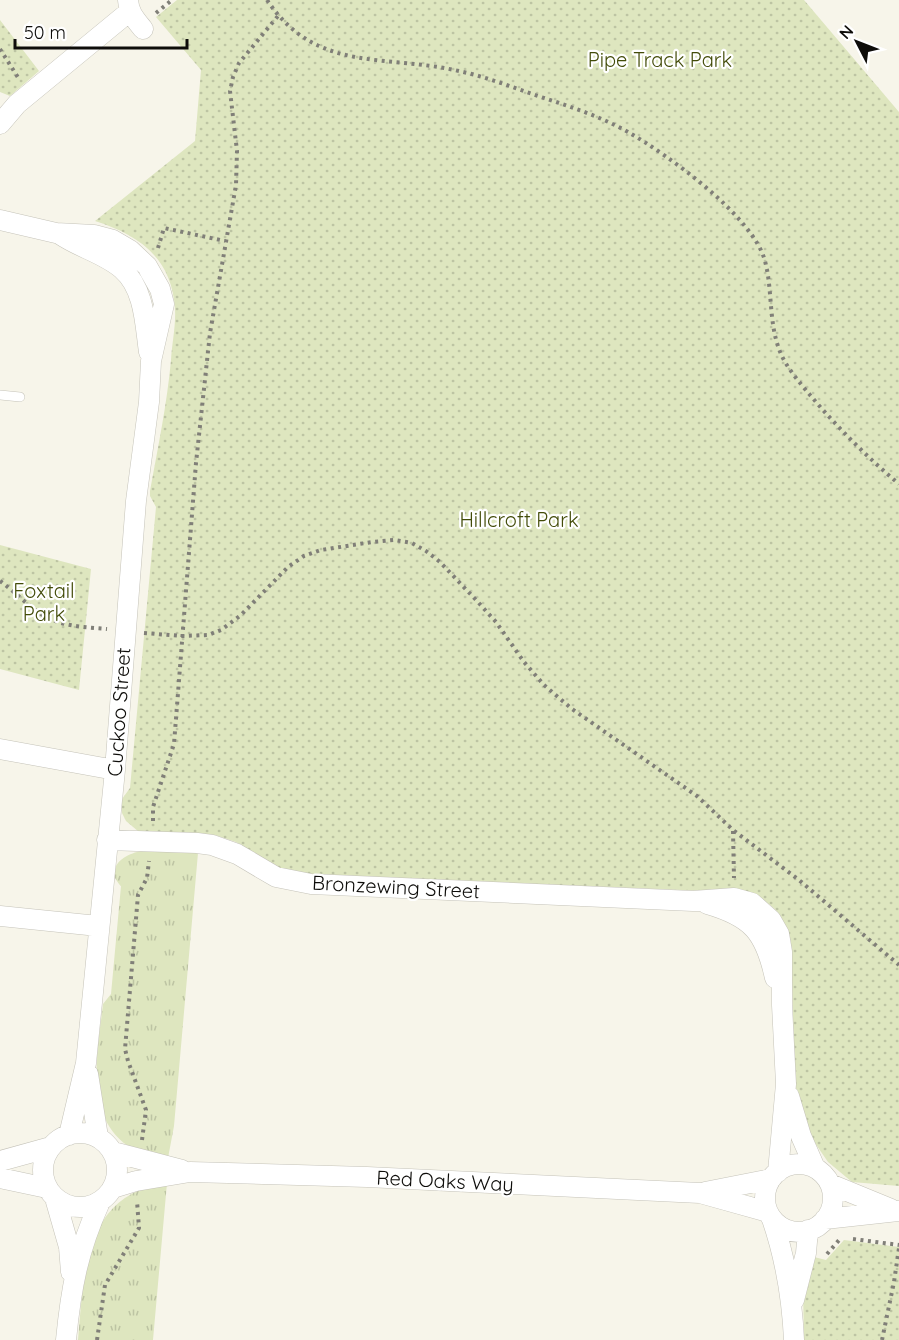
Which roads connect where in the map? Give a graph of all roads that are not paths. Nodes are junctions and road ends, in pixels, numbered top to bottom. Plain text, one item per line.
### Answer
1 (129, 5) edge
2 (143, 29) dead end
3 (0, 124) edge
4 (0, 220) edge
5 (56, 233) junction
6 (151, 361) junction
7 (0, 395) edge
8 (20, 397) dead end
9 (0, 749) edge
10 (115, 770) junction
11 (107, 840) junction
12 (693, 900) junction
13 (0, 916) edge
14 (98, 926) junction
15 (772, 939) junction
16 (86, 1063) junction
17 (786, 1084) junction
18 (69, 1134) junction
19 (98, 1137) junction
20 (51, 1147) junction
21 (113, 1152) junction
22 (0, 1161) edge
23 (815, 1168) junction
24 (190, 1172) junction
25 (774, 1176) junction
26 (0, 1178) edge
27 (830, 1184) junction
28 (51, 1193) junction
29 (700, 1193) junction
30 (106, 1195) junction
31 (896, 1211) edge
32 (770, 1216) junction
33 (817, 1225) junction
34 (72, 1283) junction
35 (792, 1305) junction
36 (66, 1340) edge
37 (794, 1340) edge

1 - 2 street
1 - 3 street
4 - 5 street
5 - 6 street, Cuckoo Street
5 - 6 street, Cuckoo Street
6 - 10 street, Cuckoo Street
7 - 8 lane
9 - 10 street
10 - 11 street, Cuckoo Street
11 - 12 street, Bronzewing Street
11 - 14 street, Cuckoo Street
12 - 15 street, Bronzewing Street
12 - 15 street, Bronzewing Street
13 - 14 street
14 - 16 street, Cuckoo Street
15 - 17 street
16 - 18 street, Cuckoo Street
16 - 19 street, Cuckoo Street
17 - 23 street
17 - 25 street
18 - 19 street
18 - 20 street
19 - 21 street
20 - 22 street
20 - 28 street
21 - 24 street, Red Oaks Way
21 - 30 street
23 - 25 street
23 - 27 street
24 - 29 street, Red Oaks Way
24 - 30 street, Red Oaks Way
25 - 29 street, Red Oaks Way
25 - 32 street
26 - 28 street
27 - 31 street
27 - 33 street
28 - 30 street
28 - 34 street
29 - 32 street, Red Oaks Way
30 - 34 street
31 - 33 street
32 - 33 street
32 - 35 street
33 - 35 street
34 - 36 street
35 - 37 street

